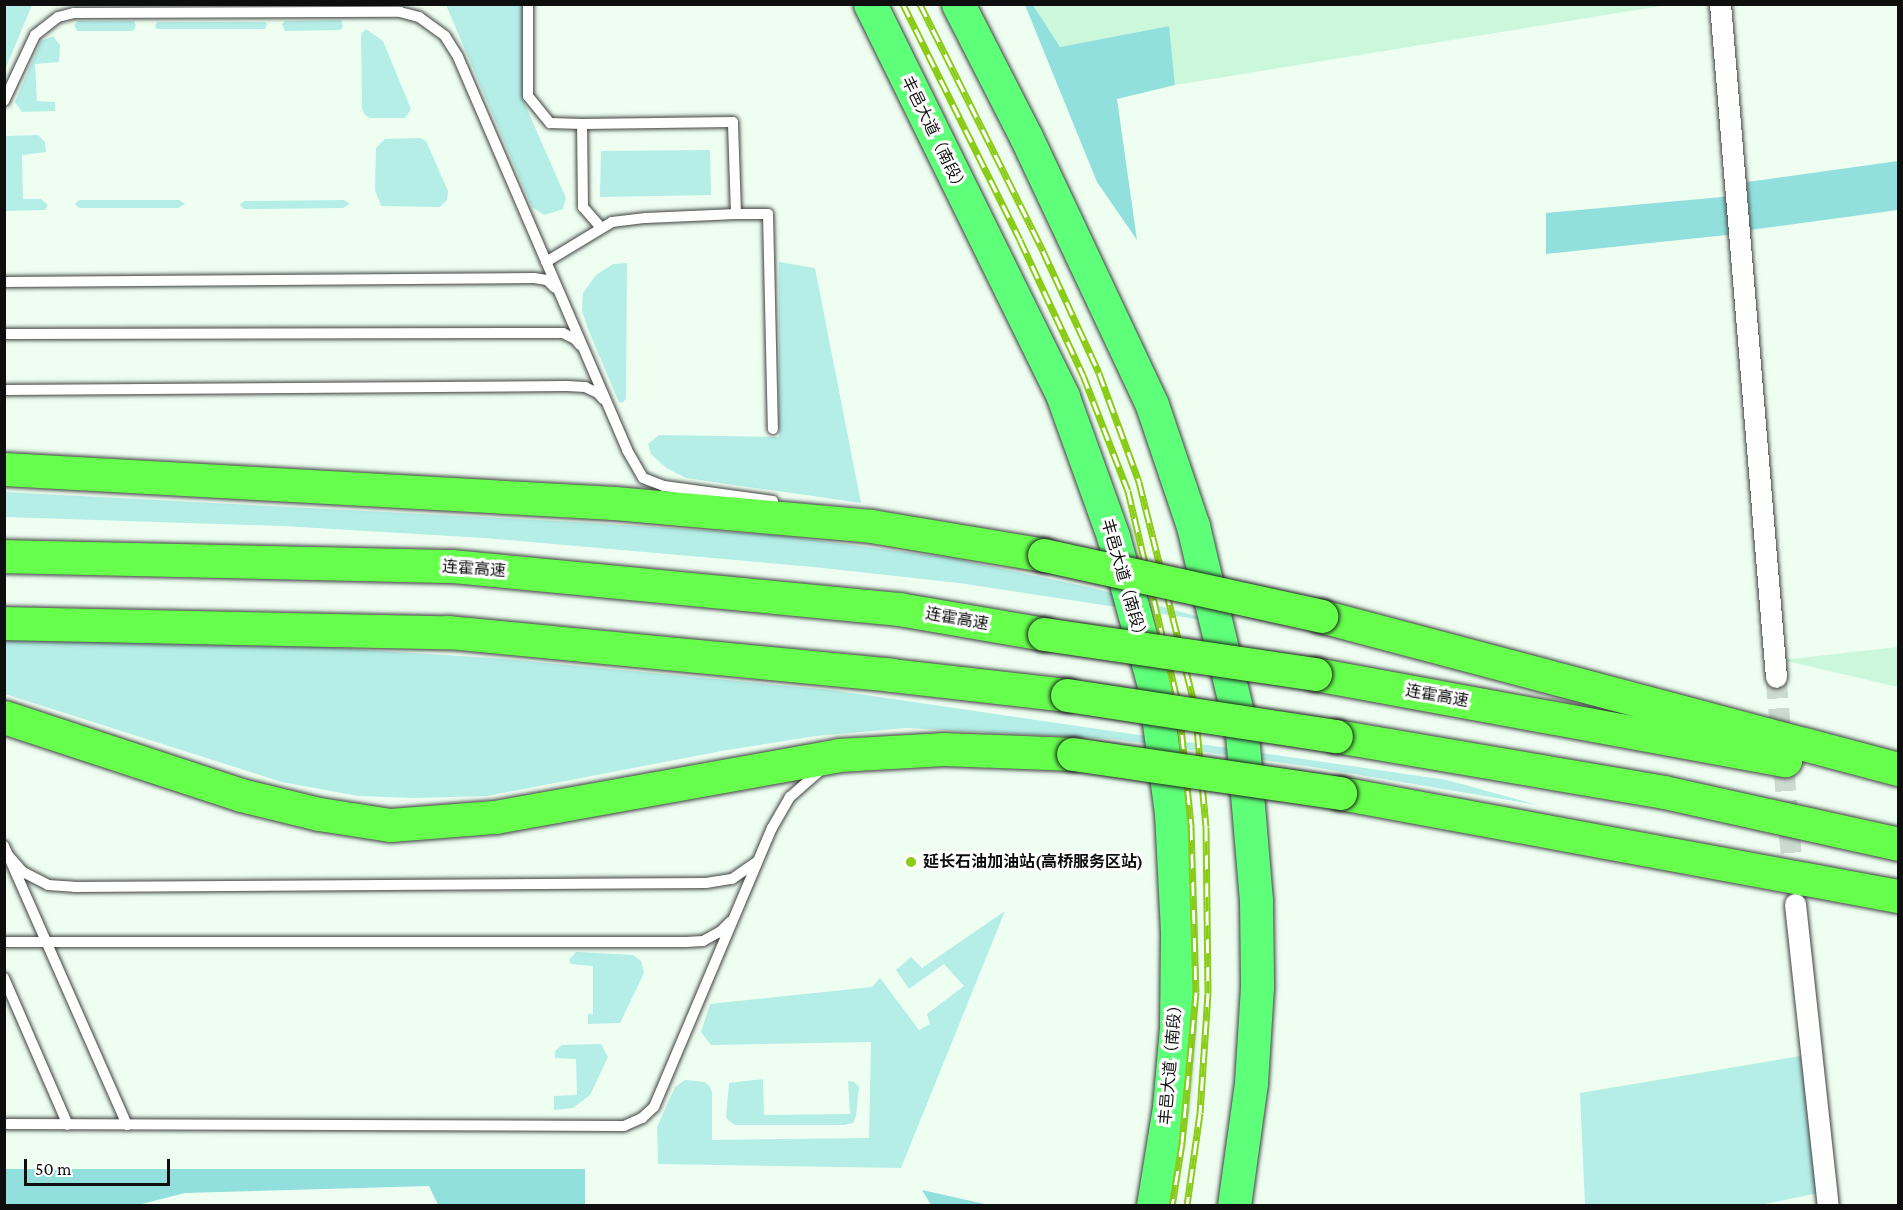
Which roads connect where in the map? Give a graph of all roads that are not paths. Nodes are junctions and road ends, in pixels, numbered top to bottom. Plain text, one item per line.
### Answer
1 (528, 4) edge
2 (870, 4) edge
3 (958, 4) edge
4 (1720, 4) edge
5 (4, 101) edge
6 (582, 124) junction
7 (736, 214) junction
8 (602, 228) junction
9 (546, 262) junction
10 (4, 282) edge
11 (559, 292) junction
12 (4, 334) edge
13 (584, 350) junction
14 (4, 390) edge
15 (609, 407) junction
16 (773, 429) dead end
17 (4, 469) edge
18 (783, 503) dead end
19 (827, 510) dead end
20 (913, 533) junction
21 (4, 556) edge
22 (4, 623) edge
23 (1776, 677) tunnel mouth
24 (4, 717) edge
25 (862, 753) junction
26 (1899, 769) edge
27 (1899, 781) edge
28 (1899, 844) edge
29 (6, 850) edge
30 (756, 861) junction
31 (1899, 896) edge
32 (1795, 904) tunnel mouth
33 (735, 916) junction
34 (4, 942) edge
35 (47, 943) junction
36 (4, 978) edge
37 (4, 1113) edge
38 (7, 1124) edge
39 (68, 1125) junction
40 (127, 1125) junction
41 (1153, 1206) edge
42 (1234, 1206) edge
43 (1828, 1206) edge

1 - 6 lane
2 - 41 main road, 丰邑大道（南段）
3 - 42 main road
4 - 23 street
5 - 9 lane
6 - 7 lane
6 - 8 lane
7 - 8 lane
7 - 16 lane
8 - 9 lane
9 - 11 lane
10 - 11 lane
11 - 13 lane
12 - 13 lane
13 - 15 lane
14 - 15 lane
15 - 18 lane
17 - 20 highway
19 - 20 lane
20 - 26 highway, bridge
21 - 27 highway, 连霍高速, bridge
22 - 28 highway, bridge
24 - 25 highway
25 - 30 lane
25 - 31 highway, bridge
29 - 30 lane
29 - 35 lane
30 - 33 lane
32 - 43 street
33 - 35 lane
33 - 40 lane
34 - 35 lane
35 - 40 lane
36 - 39 lane
37 - 38 lane
38 - 39 lane
39 - 40 lane

